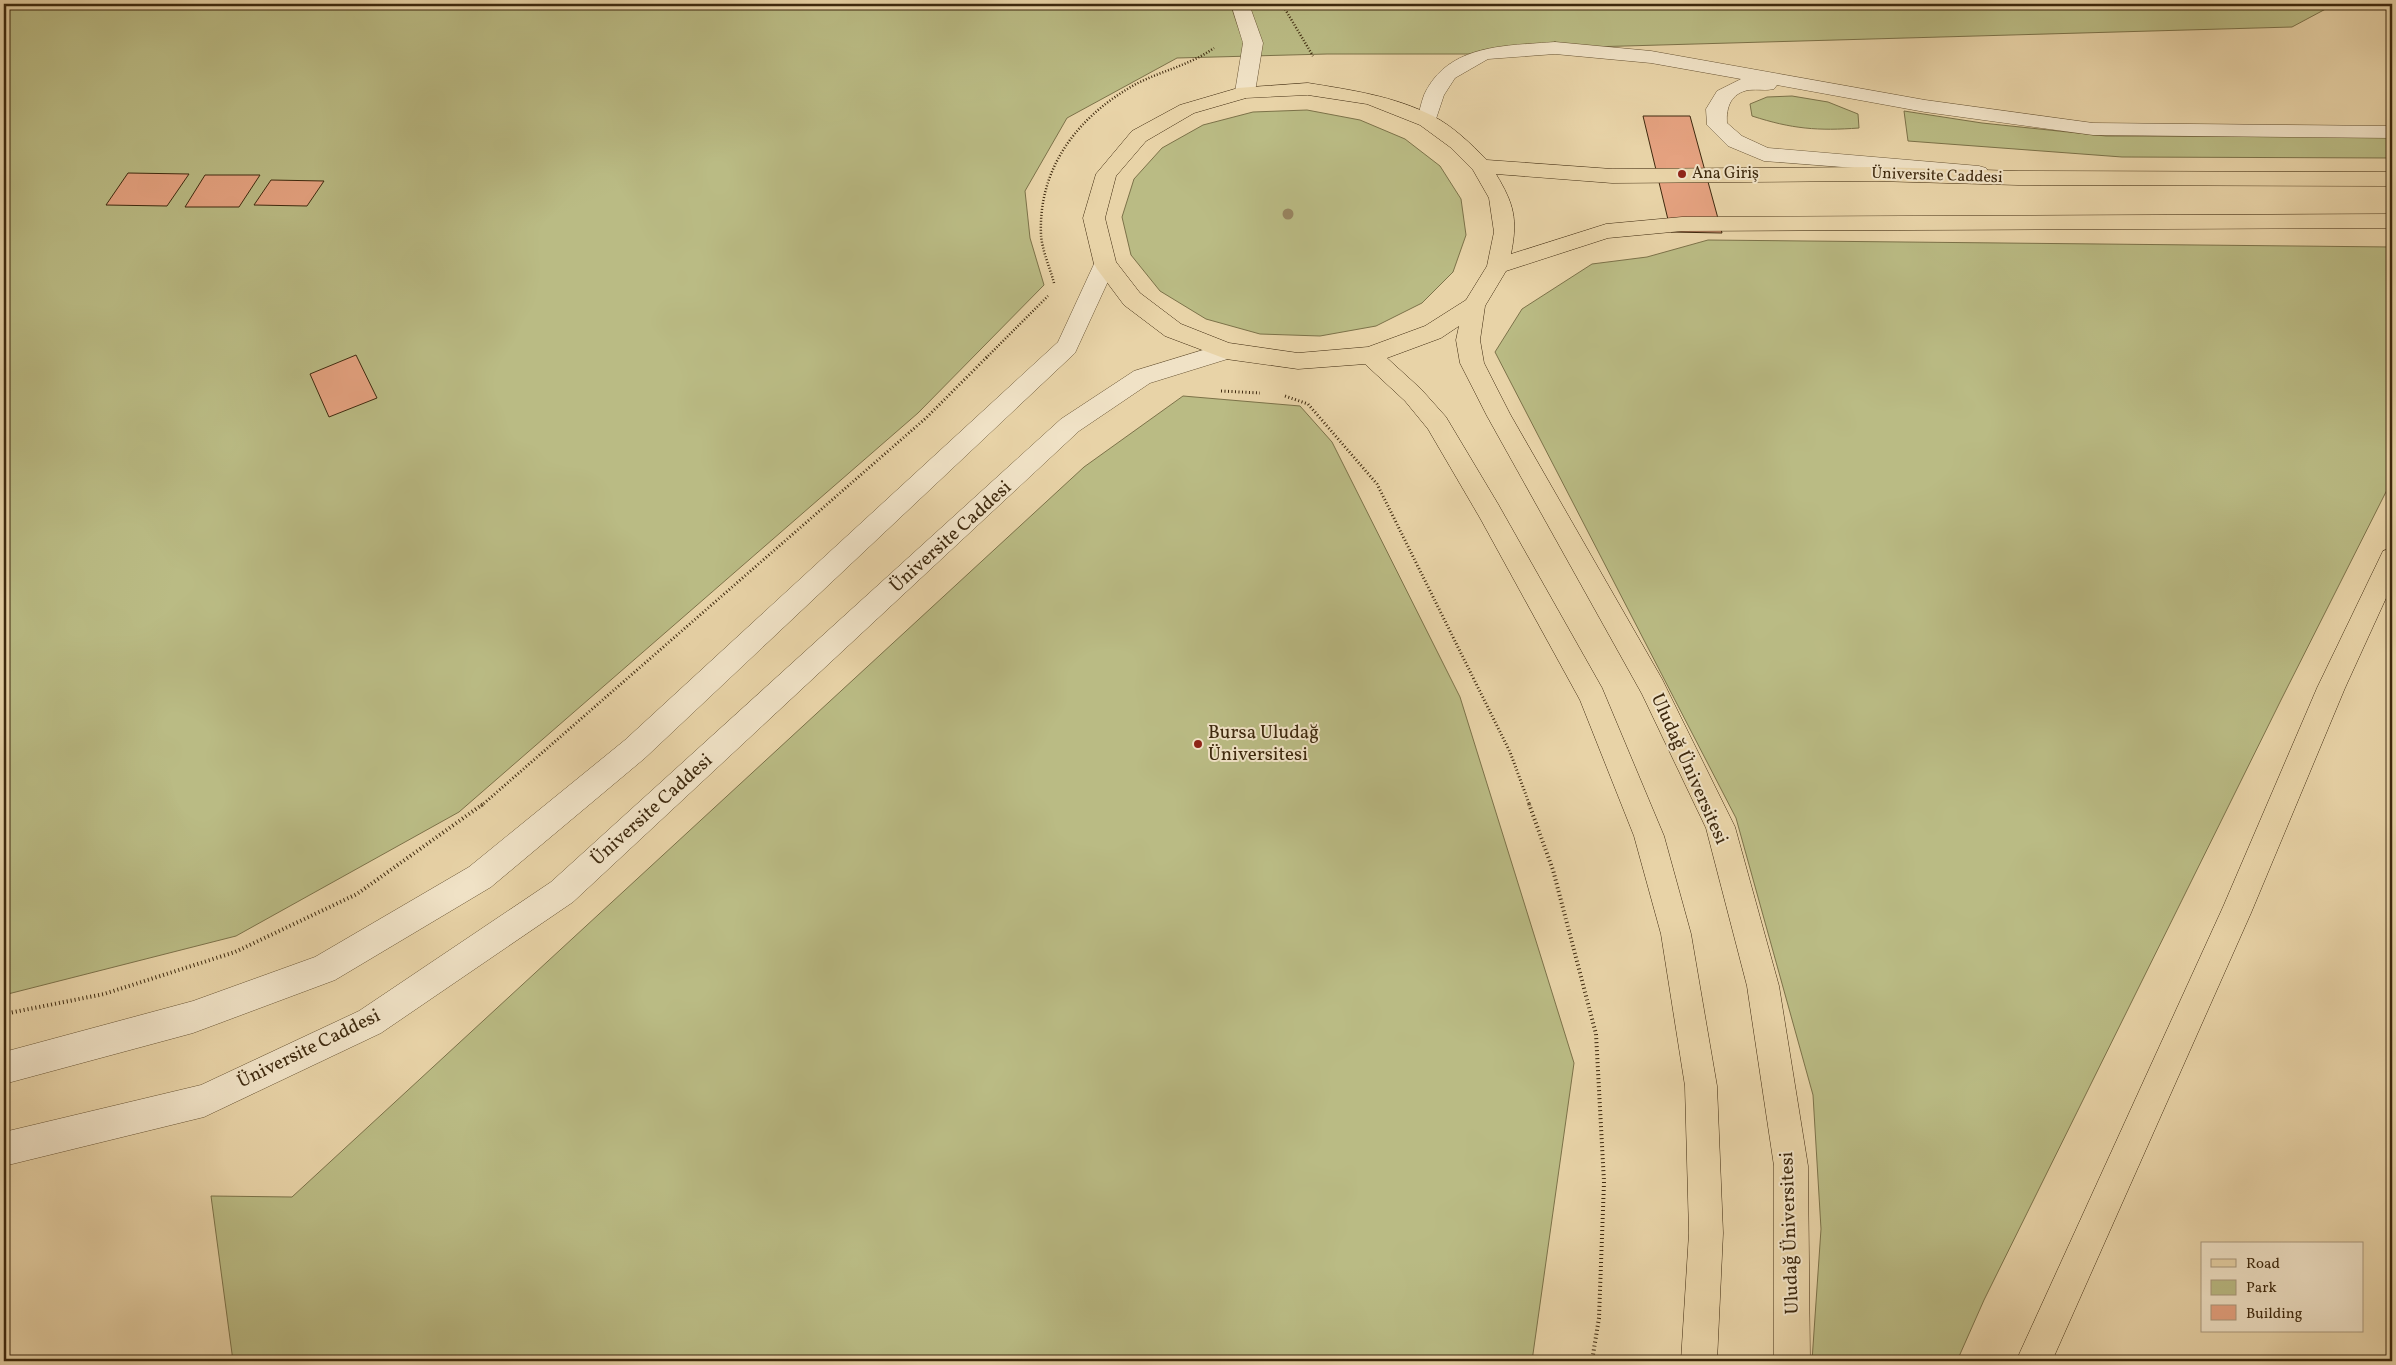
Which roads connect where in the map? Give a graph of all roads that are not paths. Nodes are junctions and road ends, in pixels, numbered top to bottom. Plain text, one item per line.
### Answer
1 (1240, 4) edge
2 (1826, 88) junction
3 (1245, 92) junction
4 (1427, 121) junction
5 (2392, 132) edge
6 (1482, 166) junction
7 (2018, 178) junction
8 (2392, 179) edge
9 (2392, 221) edge
10 (1105, 264) junction
11 (1498, 266) junction
12 (1474, 306) junction
13 (1226, 350) junction
14 (1370, 355) junction
15 (2392, 558) edge
16 (4, 1068) edge
17 (4, 1149) edge
18 (1699, 1361) edge
19 (1792, 1361) edge
20 (2034, 1361) edge

1 - 3 street
2 - 4 street
2 - 5 street
2 - 7 street
3 - 4 main road
3 - 10 main road
4 - 6 main road
6 - 7 main road, Üniversite Caddesi
6 - 11 main road
7 - 8 main road, Üniversite Caddesi
9 - 11 main road
10 - 13 main road
10 - 16 street
11 - 12 main road
12 - 14 main road
12 - 19 main road, Uludağ Üniversitesi
13 - 14 main road
13 - 17 street, Üniversite Caddesi
14 - 18 main road
15 - 20 main road

